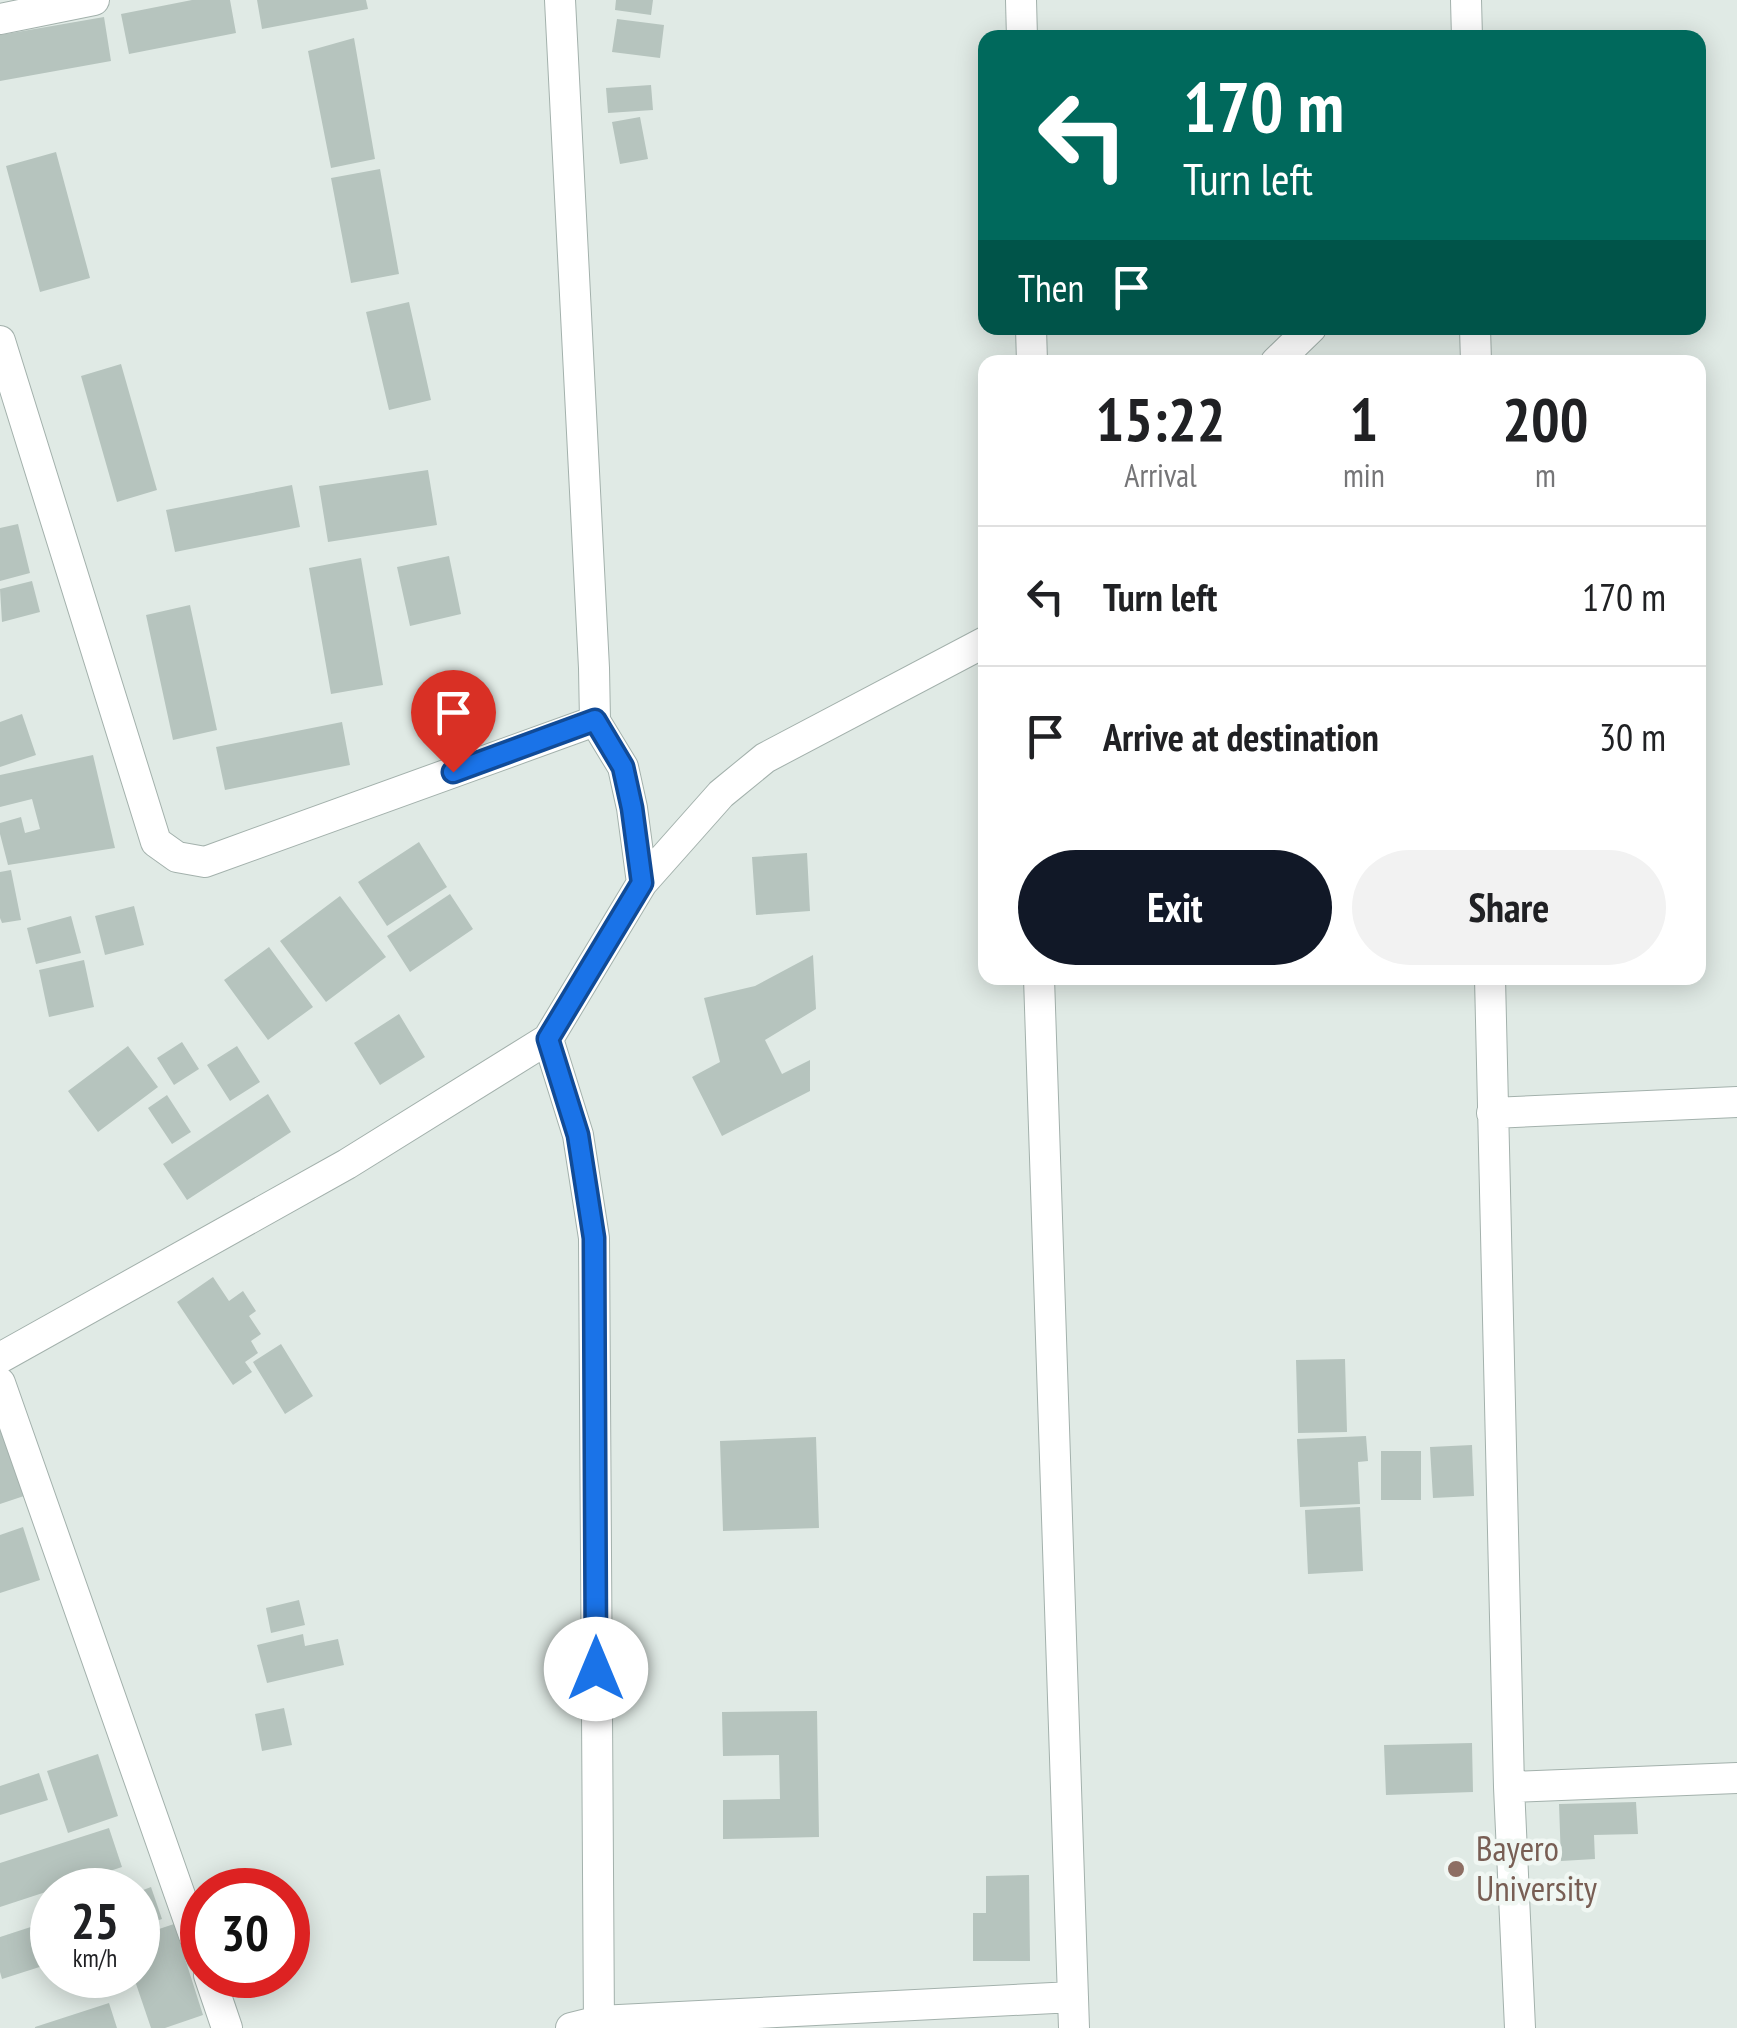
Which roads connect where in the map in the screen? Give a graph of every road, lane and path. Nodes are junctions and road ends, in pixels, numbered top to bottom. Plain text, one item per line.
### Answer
1 (94, 0) edge
2 (560, 0) edge
3 (1021, 0) edge
4 (1466, 0) edge
5 (0, 19) edge
6 (1022, 30) edge
7 (1467, 30) edge
8 (1304, 335) edge
9 (0, 341) edge
10 (1283, 355) edge
11 (978, 646) edge
12 (595, 720) junction
13 (642, 883) junction
14 (1039, 985) edge
15 (1490, 985) edge
16 (548, 1039) junction
17 (1737, 1102) edge
18 (1492, 1113) junction
19 (0, 1358) edge
20 (0, 1382) edge
21 (1737, 1778) edge
22 (1509, 1787) junction
23 (180, 1895) edge
24 (217, 1998) edge
25 (1073, 2013) edge
26 (590, 2026) edge
27 (227, 2028) edge
28 (1520, 2028) edge

1 - 5 street
2 - 12 street
3 - 6 street
4 - 7 street
8 - 10 street
9 - 12 street
11 - 13 street
12 - 13 street
13 - 16 street
14 - 25 street
15 - 18 street
16 - 19 street
16 - 26 street
17 - 18 street
18 - 22 street
20 - 23 street
21 - 22 street
22 - 28 street
24 - 27 street
25 - 26 street

